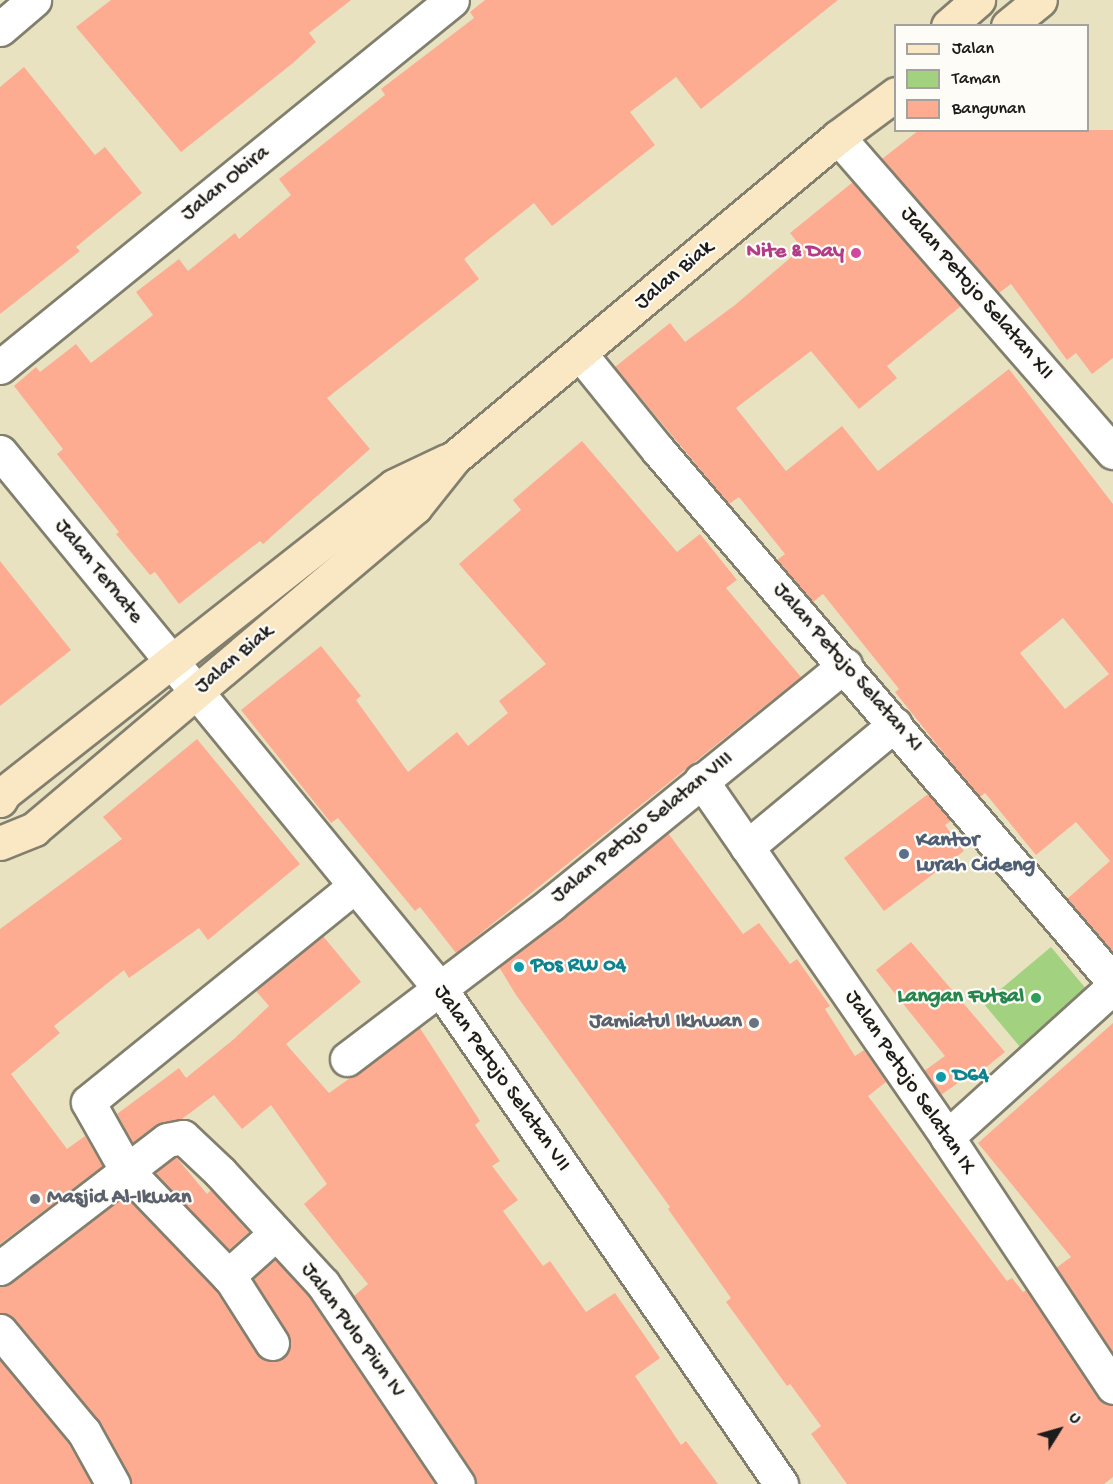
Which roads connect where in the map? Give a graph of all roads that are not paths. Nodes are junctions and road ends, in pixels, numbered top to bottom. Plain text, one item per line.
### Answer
1 (34, 0) edge
2 (452, 0) edge
3 (978, 0) edge
4 (1040, 0) edge
5 (950, 24) edge
6 (1010, 24) edge
7 (0, 29) edge
8 (894, 95) edge
9 (838, 137) junction
10 (581, 355) junction
11 (0, 367) edge
12 (0, 452) edge
13 (1113, 452) edge
14 (454, 458) junction
15 (170, 662) junction
16 (845, 665) junction
17 (196, 692) junction
18 (895, 724) junction
19 (701, 780) junction
20 (0, 800) edge
21 (0, 843) edge
22 (747, 847) junction
23 (355, 886) junction
24 (1113, 981) edge
25 (1113, 987) edge
26 (441, 990) junction
27 (347, 1059) dead end
28 (947, 1137) junction
29 (127, 1171) junction
30 (275, 1234) junction
31 (0, 1268) edge
32 (228, 1276) junction
33 (0, 1331) edge
34 (272, 1343) dead end
35 (1113, 1387) edge
36 (113, 1484) edge
37 (459, 1484) edge
38 (781, 1484) edge

1 - 7 street
2 - 11 street, Jalan Obira
3 - 5 main road
4 - 6 main road
8 - 9 main road, Jalan Biak
9 - 10 main road, Jalan Biak
9 - 13 street, Jalan Petojo Selatan XII
10 - 14 main road, Jalan Biak
10 - 16 street, Jalan Petojo Selatan XI
12 - 15 street, Jalan Ternate
14 - 15 main road, Jalan Biak
14 - 17 main road, Jalan Biak
15 - 17 street, Jalan Ternate
15 - 20 main road, Jalan Biak
16 - 18 street, Jalan Petojo Selatan XI
16 - 19 street, Jalan Petojo Selatan VIII
17 - 21 main road, Jalan Biak
17 - 23 street, Jalan Petojo Selatan VII
18 - 22 street
18 - 24 street, Jalan Petojo Selatan XI
19 - 22 street, Jalan Petojo Selatan IX
19 - 26 street, Jalan Petojo Selatan VIII
22 - 28 street, Jalan Petojo Selatan IX
23 - 26 street, Jalan Petojo Selatan VII
23 - 29 street
25 - 28 street
26 - 27 street, Jalan Petojo Selatan VIII
26 - 38 street, Jalan Petojo Selatan VII
28 - 35 street, Jalan Petojo Selatan IX
29 - 30 street, Jalan Pulo Piun IV
29 - 31 street
29 - 32 street
30 - 32 street
30 - 37 street, Jalan Pulo Piun IV
32 - 34 street
33 - 36 street

